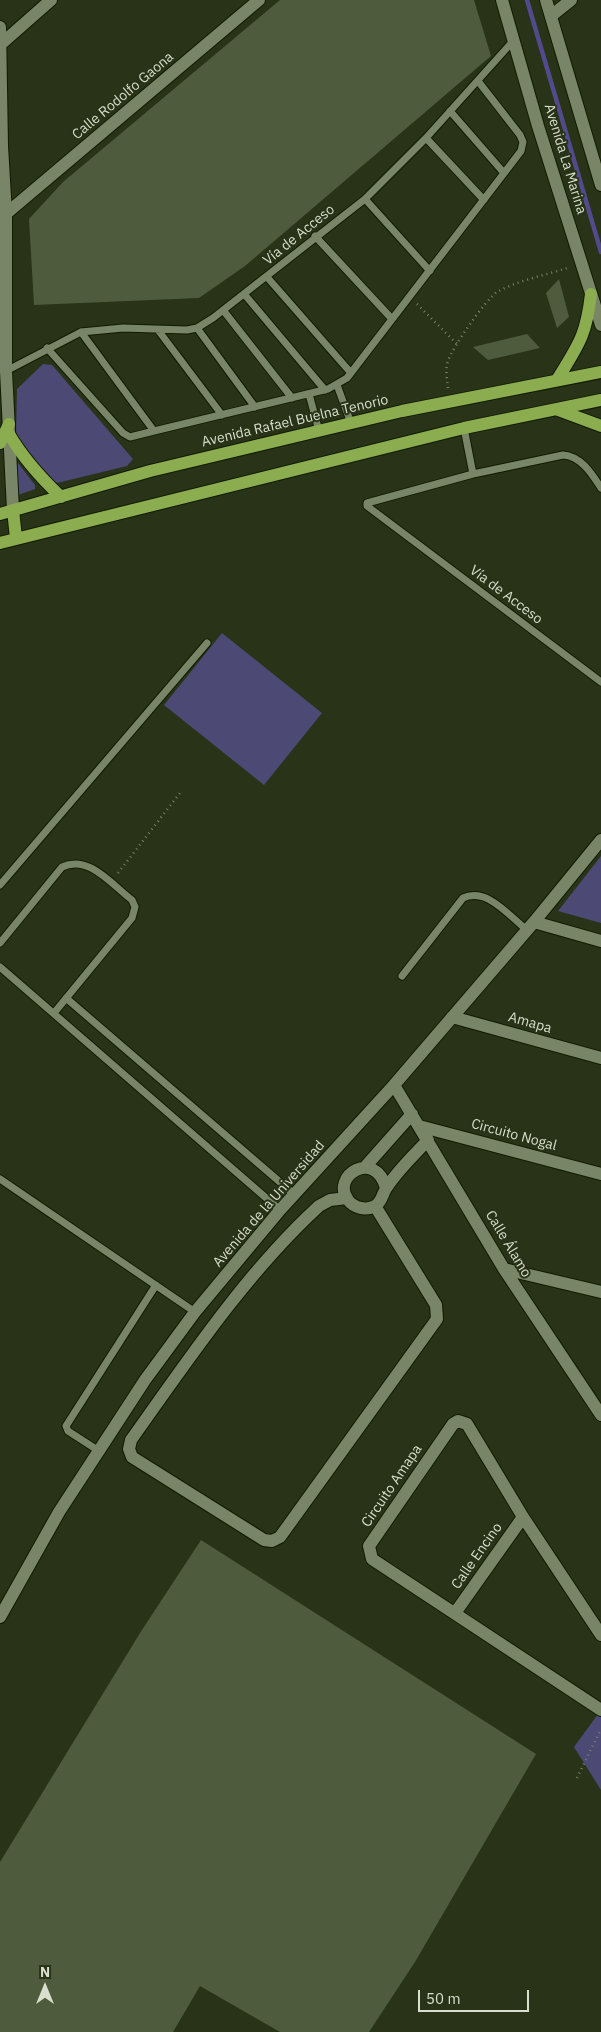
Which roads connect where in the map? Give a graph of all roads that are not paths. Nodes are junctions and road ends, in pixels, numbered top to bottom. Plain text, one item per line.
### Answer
1 (51, 0) edge
2 (259, 0) edge
3 (502, 0) edge
4 (546, 0) edge
5 (570, 0) edge
6 (551, 16) junction
7 (0, 27) edge
8 (514, 40) junction
9 (1, 44) edge
10 (478, 81) junction
11 (450, 111) junction
12 (426, 138) junction
13 (1, 145) edge
14 (504, 174) junction
15 (601, 185) edge
16 (365, 199) junction
17 (484, 200) junction
18 (3, 217) edge
19 (315, 236) junction
20 (430, 271) junction
21 (267, 277) junction
22 (590, 294) junction
23 (244, 295) junction
24 (223, 310) junction
25 (392, 319) junction
26 (601, 325) edge
27 (197, 328) junction
28 (158, 330) junction
29 (80, 332) junction
30 (47, 348) junction
31 (6, 370) junction
32 (601, 372) edge
33 (351, 373) junction
34 (557, 380) junction
35 (337, 386) junction
36 (326, 390) junction
37 (309, 394) junction
38 (292, 398) junction
39 (601, 400) edge
40 (255, 407) junction
41 (558, 410) junction
42 (222, 415) junction
43 (351, 423) junction
44 (601, 426) edge
45 (464, 428) junction
46 (154, 431) junction
47 (319, 431) junction
48 (6, 434) edge
49 (473, 474) junction
50 (601, 488) edge
51 (61, 497) junction
52 (13, 510) junction
53 (0, 514) edge
54 (16, 538) junction
55 (0, 543) edge
56 (207, 643) dead end
57 (601, 682) edge
58 (601, 840) edge
59 (0, 885) edge
60 (530, 926) junction
61 (601, 941) edge
62 (0, 943) edge
63 (0, 966) edge
64 (402, 976) dead end
65 (66, 998) junction
66 (54, 1013) junction
67 (452, 1017) junction
68 (601, 1058) edge
69 (394, 1085) junction
70 (412, 1114) junction
71 (419, 1126) junction
72 (428, 1140) junction
73 (365, 1167) junction
74 (601, 1174) edge
75 (0, 1179) edge
76 (386, 1188) junction
77 (295, 1194) junction
78 (346, 1198) junction
79 (375, 1206) junction
80 (280, 1210) junction
81 (504, 1269) junction
82 (156, 1285) junction
83 (601, 1292) edge
84 (195, 1312) junction
85 (599, 1411) edge
86 (99, 1451) junction
87 (523, 1517) junction
88 (4, 1603) edge
89 (455, 1613) junction
90 (0, 1617) edge
91 (601, 1635) edge
92 (601, 1710) edge

1 - 9 street
2 - 18 street, Calle Rodolfo Gaona
3 - 8 street, Avenida La Marina
4 - 6 street, Avenida La Marina
5 - 6 street
6 - 15 street, Avenida La Marina
7 - 9 street
8 - 10 lane, Vía de Acceso
8 - 22 street, Avenida La Marina
9 - 13 street
10 - 11 lane, Vía de Acceso
10 - 14 lane
11 - 12 lane, Vía de Acceso
11 - 14 lane
12 - 16 lane, Vía de Acceso
12 - 17 lane
13 - 18 street
14 - 17 lane
16 - 19 lane, Vía de Acceso
16 - 20 lane
17 - 20 lane
18 - 31 street
19 - 21 lane, Vía de Acceso
19 - 25 lane
20 - 25 lane
21 - 23 lane, Vía de Acceso
21 - 33 lane
22 - 26 street, Avenida La Marina
22 - 34 main road
23 - 24 lane, Vía de Acceso
23 - 36 lane
24 - 27 lane, Vía de Acceso
24 - 38 lane
25 - 33 lane
27 - 28 lane
27 - 40 lane
28 - 29 lane
28 - 42 lane
29 - 30 lane
29 - 46 lane
30 - 31 lane
30 - 46 lane
31 - 48 street
32 - 34 main road, Avenida Rafael Buelna Tenorio
33 - 35 lane
34 - 43 main road, Avenida Rafael Buelna Tenorio
35 - 36 lane
35 - 43 lane
36 - 37 lane
37 - 38 lane
37 - 47 lane
38 - 40 lane
39 - 41 main road
40 - 42 lane
41 - 44 main road
41 - 45 main road
42 - 46 lane
43 - 47 main road, Avenida Rafael Buelna Tenorio
45 - 49 lane
45 - 54 main road
47 - 51 main road, Avenida Rafael Buelna Tenorio
48 - 51 main road
48 - 52 street
49 - 50 lane, Vía de Acceso
49 - 57 lane, Vía de Acceso
51 - 52 main road, Avenida Rafael Buelna Tenorio
52 - 53 main road, Avenida Rafael Buelna Tenorio
52 - 54 main road
54 - 55 main road
56 - 59 lane
58 - 60 street, Avenida de la Universidad
60 - 61 street
60 - 64 lane
60 - 67 street, Avenida de la Universidad
62 - 65 lane
63 - 66 lane
65 - 66 lane
65 - 77 lane
66 - 80 lane
67 - 68 street, Amapa
67 - 69 street, Avenida de la Universidad
69 - 70 street, Calle Álamo
69 - 77 street, Avenida de la Universidad
70 - 71 street, Calle Álamo
70 - 73 street
71 - 72 street, Calle Álamo
71 - 74 street, Circuito Nogal
72 - 76 street
72 - 81 street, Calle Álamo
73 - 76 street
73 - 78 street
75 - 82 lane
76 - 79 street
77 - 80 street, Avenida de la Universidad
78 - 79 street
78 - 79 street
80 - 84 street, Avenida de la Universidad
81 - 83 street
81 - 85 street, Calle Álamo
82 - 84 lane
82 - 86 lane
84 - 86 street, Avenida de la Universidad
86 - 88 street, Avenida de la Universidad
87 - 89 street, Calle Encino
87 - 89 street, Circuito Amapa
87 - 91 street, Circuito Amapa
88 - 90 street, Avenida de la Universidad
89 - 92 street, Circuito Amapa

